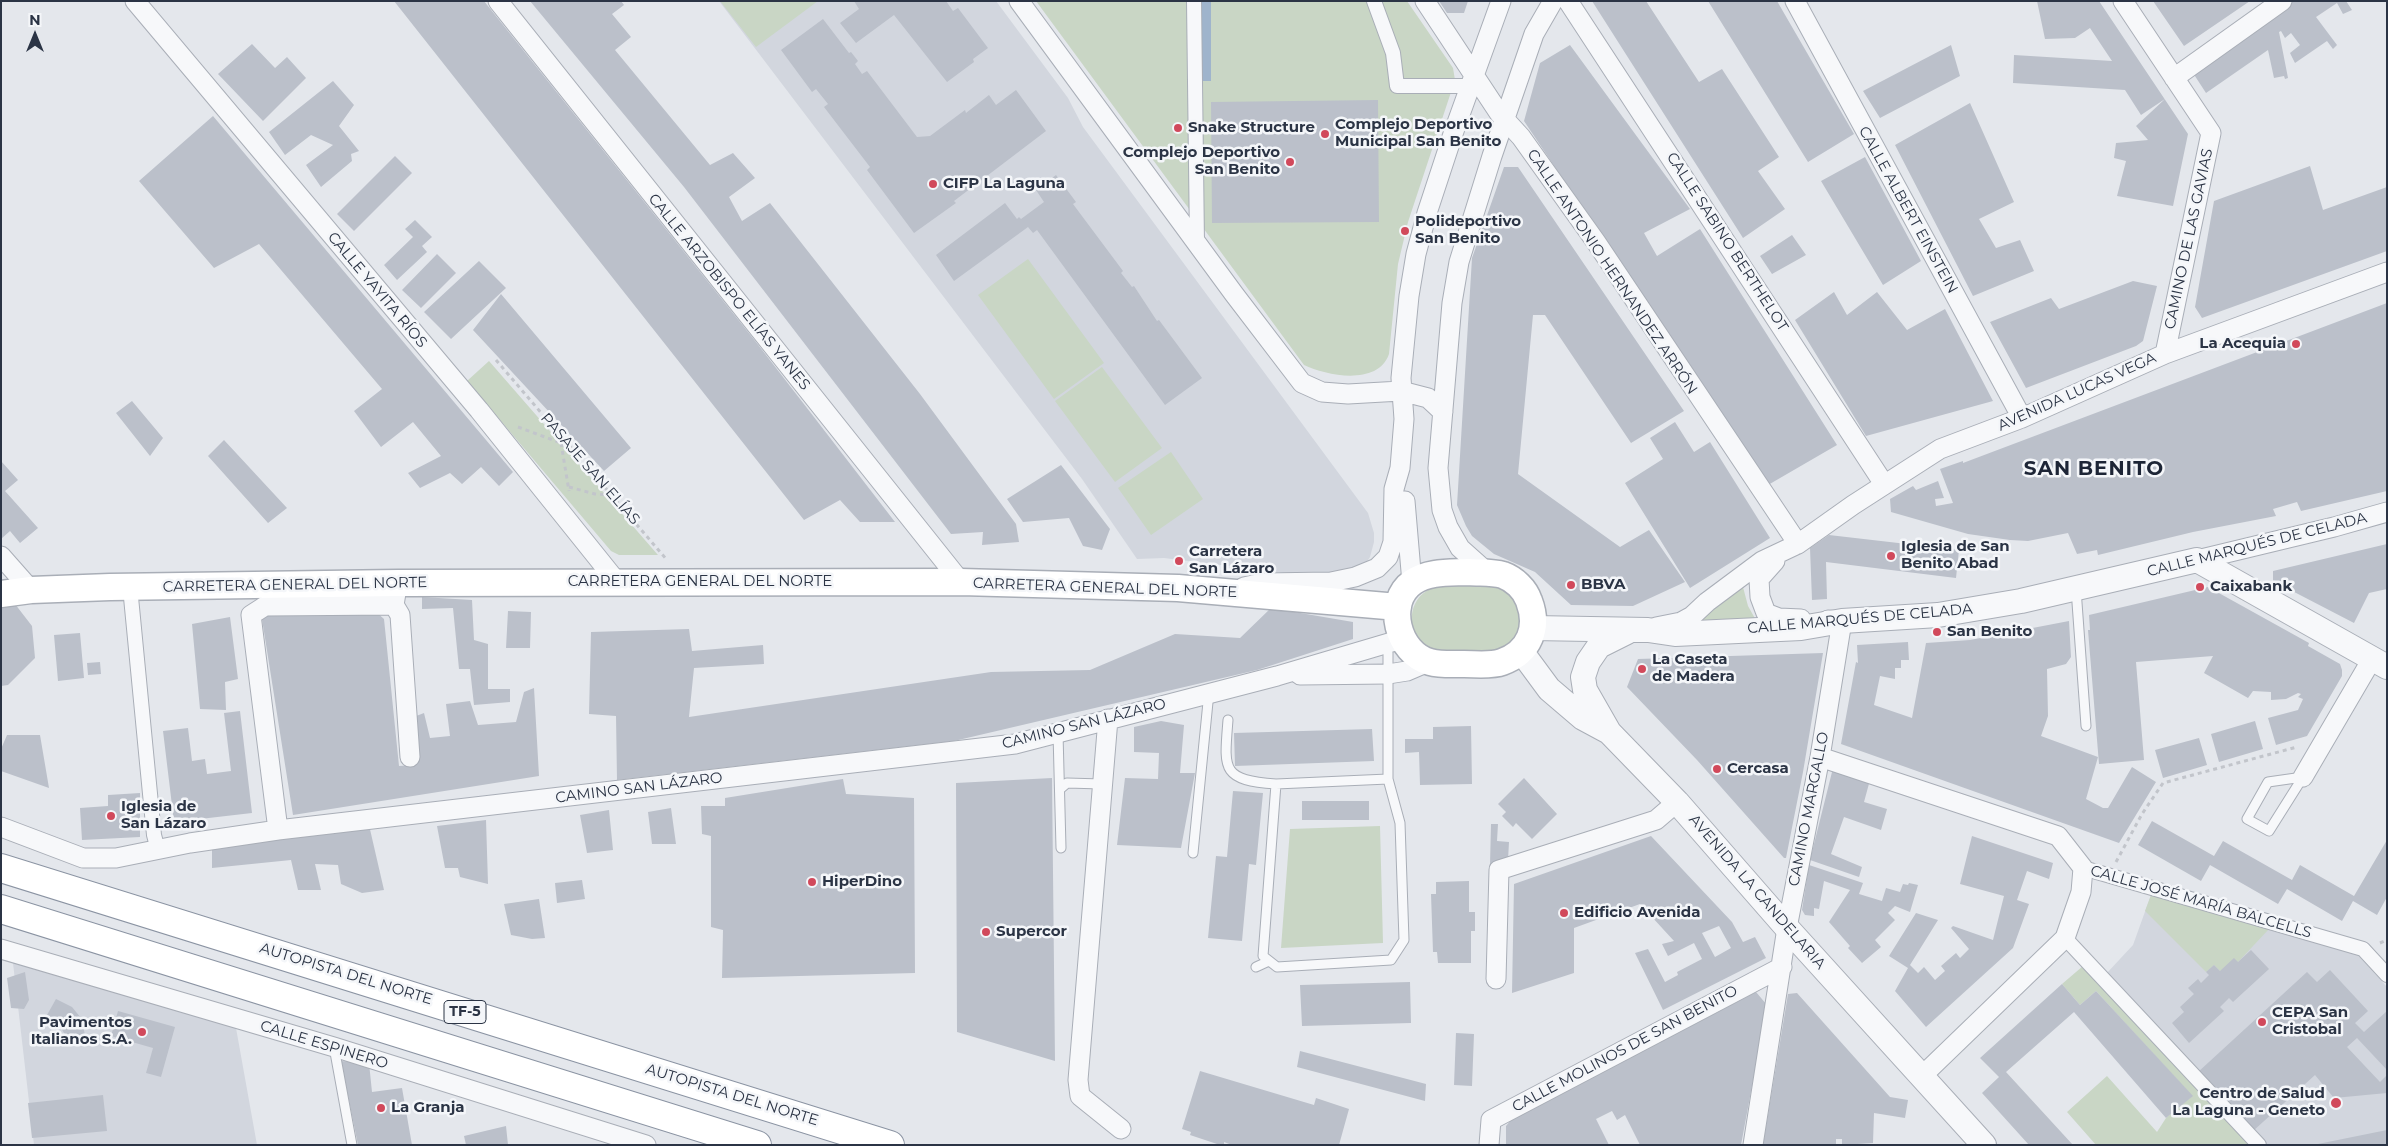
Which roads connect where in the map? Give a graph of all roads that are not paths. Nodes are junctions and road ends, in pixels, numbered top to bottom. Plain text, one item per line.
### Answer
1 (135, 1) edge
2 (498, 1) edge
3 (1019, 1) edge
4 (1194, 1) edge
5 (1374, 1) edge
6 (1425, 1) edge
7 (1501, 1) edge
8 (1553, 1) edge
9 (1568, 1) edge
10 (1795, 1) edge
11 (2123, 1) edge
12 (2282, 1) edge
13 (2174, 78) junction
14 (1473, 80) junction
15 (1505, 120) junction
16 (1197, 244) junction
17 (2387, 272) edge
18 (2165, 354) junction
19 (1401, 391) junction
20 (1443, 412) junction
21 (2022, 418) junction
22 (1400, 468) junction
23 (1884, 484) junction
24 (2387, 512) edge
25 (1792, 547) junction
26 (1, 556) edge
27 (2197, 560) junction
28 (1488, 573) junction
29 (617, 582) junction
30 (961, 582) junction
31 (1412, 583) junction
32 (245, 586) junction
33 (130, 587) junction
34 (2076, 588) junction
35 (31, 590) junction
36 (1225, 592) junction
37 (1, 594) edge
38 (396, 594) junction
39 (1398, 607) junction
40 (251, 615) junction
41 (1842, 621) junction
42 (1533, 628) junction
43 (1638, 630) junction
44 (1394, 641) junction
45 (1521, 650) junction
46 (1428, 662) junction
47 (2379, 663) edge
48 (1388, 674) junction
49 (1277, 676) junction
50 (1210, 692) junction
51 (1108, 719) junction
52 (1228, 720) dead end
53 (2086, 726) dead end
54 (1058, 732) junction
55 (1608, 732) junction
56 (410, 757) dead end
57 (1820, 757) junction
58 (2303, 777) junction
59 (1388, 779) junction
60 (1102, 784) junction
61 (1276, 784) junction
62 (1060, 789) junction
63 (1678, 802) junction
64 (1, 827) edge
65 (278, 830) junction
66 (1061, 848) dead end
67 (158, 850) junction
68 (1193, 853) dead end
69 (1, 868) edge
70 (2082, 868) junction
71 (1, 909) edge
72 (1787, 928) junction
73 (2065, 938) junction
74 (1, 949) edge
75 (1269, 961) junction
76 (1256, 967) dead end
77 (1782, 968) junction
78 (2387, 975) edge
79 (1496, 979) dead end
80 (334, 1047) junction
81 (1922, 1076) junction
82 (1121, 1129) dead end
83 (352, 1145) edge
84 (646, 1145) edge
85 (757, 1145) edge
86 (890, 1145) edge
87 (1489, 1145) edge
88 (1752, 1145) edge
89 (1984, 1145) edge
90 (2259, 1145) edge

1 - 29 street, CALLE YAYITA RÍOS
2 - 30 street, CALLE ARZOBISPO ELÍAS YANES
3 - 16 street
4 - 16 street
5 - 14 street
6 - 14 street, CALLE ANTONIO HERNANDEZ ARRÓN
7 - 14 street
8 - 15 street
9 - 23 street, CALLE SABINO BERTHELOT
10 - 21 street, CALLE ALBERT EINSTEIN
11 - 13 street, CAMINO DE LAS GAVIAS
12 - 13 street
13 - 18 street, CAMINO DE LAS GAVIAS
14 - 15 street, CALLE ANTONIO HERNANDEZ ARRÓN
14 - 19 street
15 - 20 street
15 - 25 street, CALLE ANTONIO HERNANDEZ ARRÓN
16 - 19 street
17 - 18 street, AVENIDA LUCAS VEGA
18 - 21 street, AVENIDA LUCAS VEGA
19 - 20 street
19 - 22 street
20 - 28 street
21 - 23 street, AVENIDA LUCAS VEGA
22 - 31 street
22 - 36 street
23 - 25 street, AVENIDA LUCAS VEGA
24 - 27 street, CALLE MARQUÉS DE CELADA
25 - 41 street, AVENIDA LUCAS VEGA
25 - 43 street, AVENIDA LUCAS VEGA
26 - 35 street
27 - 34 street, CALLE MARQUÉS DE CELADA
27 - 47 street
28 - 31 main road
28 - 42 main road
29 - 30 main road, CARRETERA GENERAL DEL NORTE
29 - 38 main road, CARRETERA GENERAL DEL NORTE
30 - 36 main road, CARRETERA GENERAL DEL NORTE
31 - 39 main road
32 - 33 main road, CARRETERA GENERAL DEL NORTE
32 - 38 main road, CARRETERA GENERAL DEL NORTE
32 - 40 street
33 - 35 main road, CARRETERA GENERAL DEL NORTE
33 - 67 street
34 - 41 street, CALLE MARQUÉS DE CELADA
34 - 53 lane
35 - 37 main road, CARRETERA GENERAL DEL NORTE
36 - 39 main road, CARRETERA GENERAL DEL NORTE
38 - 40 street
38 - 56 street
39 - 44 main road
40 - 65 street
41 - 43 street, CALLE MARQUÉS DE CELADA
41 - 57 street, CAMINO MARGALLO
42 - 43 street, CALLE MARQUÉS DE CELADA
42 - 45 main road
43 - 55 street
44 - 46 main road
44 - 48 lane
44 - 49 street, CAMINO SAN LÁZARO
45 - 46 main road
45 - 55 street, AVENIDA LA CANDELARIA
46 - 48 street, CAMINO SAN LÁZARO
47 - 58 street
48 - 49 street, CAMINO SAN LÁZARO
48 - 59 lane
49 - 50 street, CAMINO SAN LÁZARO
50 - 51 street, CAMINO SAN LÁZARO
50 - 68 lane
51 - 54 street, CAMINO SAN LÁZARO
51 - 60 street
52 - 61 lane
54 - 62 lane
54 - 65 street, CAMINO SAN LÁZARO
55 - 63 street, AVENIDA LA CANDELARIA
57 - 70 street, CALLE JOSÉ MARÍA BALCELLS
57 - 72 street, CAMINO MARGALLO
58 - 58 lane
59 - 61 lane
59 - 75 lane
60 - 62 lane
60 - 82 street
61 - 75 lane
62 - 66 lane
63 - 72 street, AVENIDA LA CANDELARIA
63 - 79 street
64 - 67 street, CAMINO SAN LÁZARO
65 - 67 street, CAMINO SAN LÁZARO
69 - 86 highway, AUTOPISTA DEL NORTE / TF-5
70 - 73 street
70 - 78 street, CALLE JOSÉ MARÍA BALCELLS
71 - 85 highway
72 - 77 street, CAMINO MARGALLO
72 - 81 street, AVENIDA LA CANDELARIA
73 - 81 street
73 - 90 street
74 - 80 street, CALLE ESPINERO
75 - 76 lane
77 - 87 street, CALLE MOLINOS DE SAN BENITO
77 - 88 street, CAMINO MARGALLO
80 - 83 lane
80 - 84 street, CALLE ESPINERO
81 - 89 street, AVENIDA LA CANDELARIA

